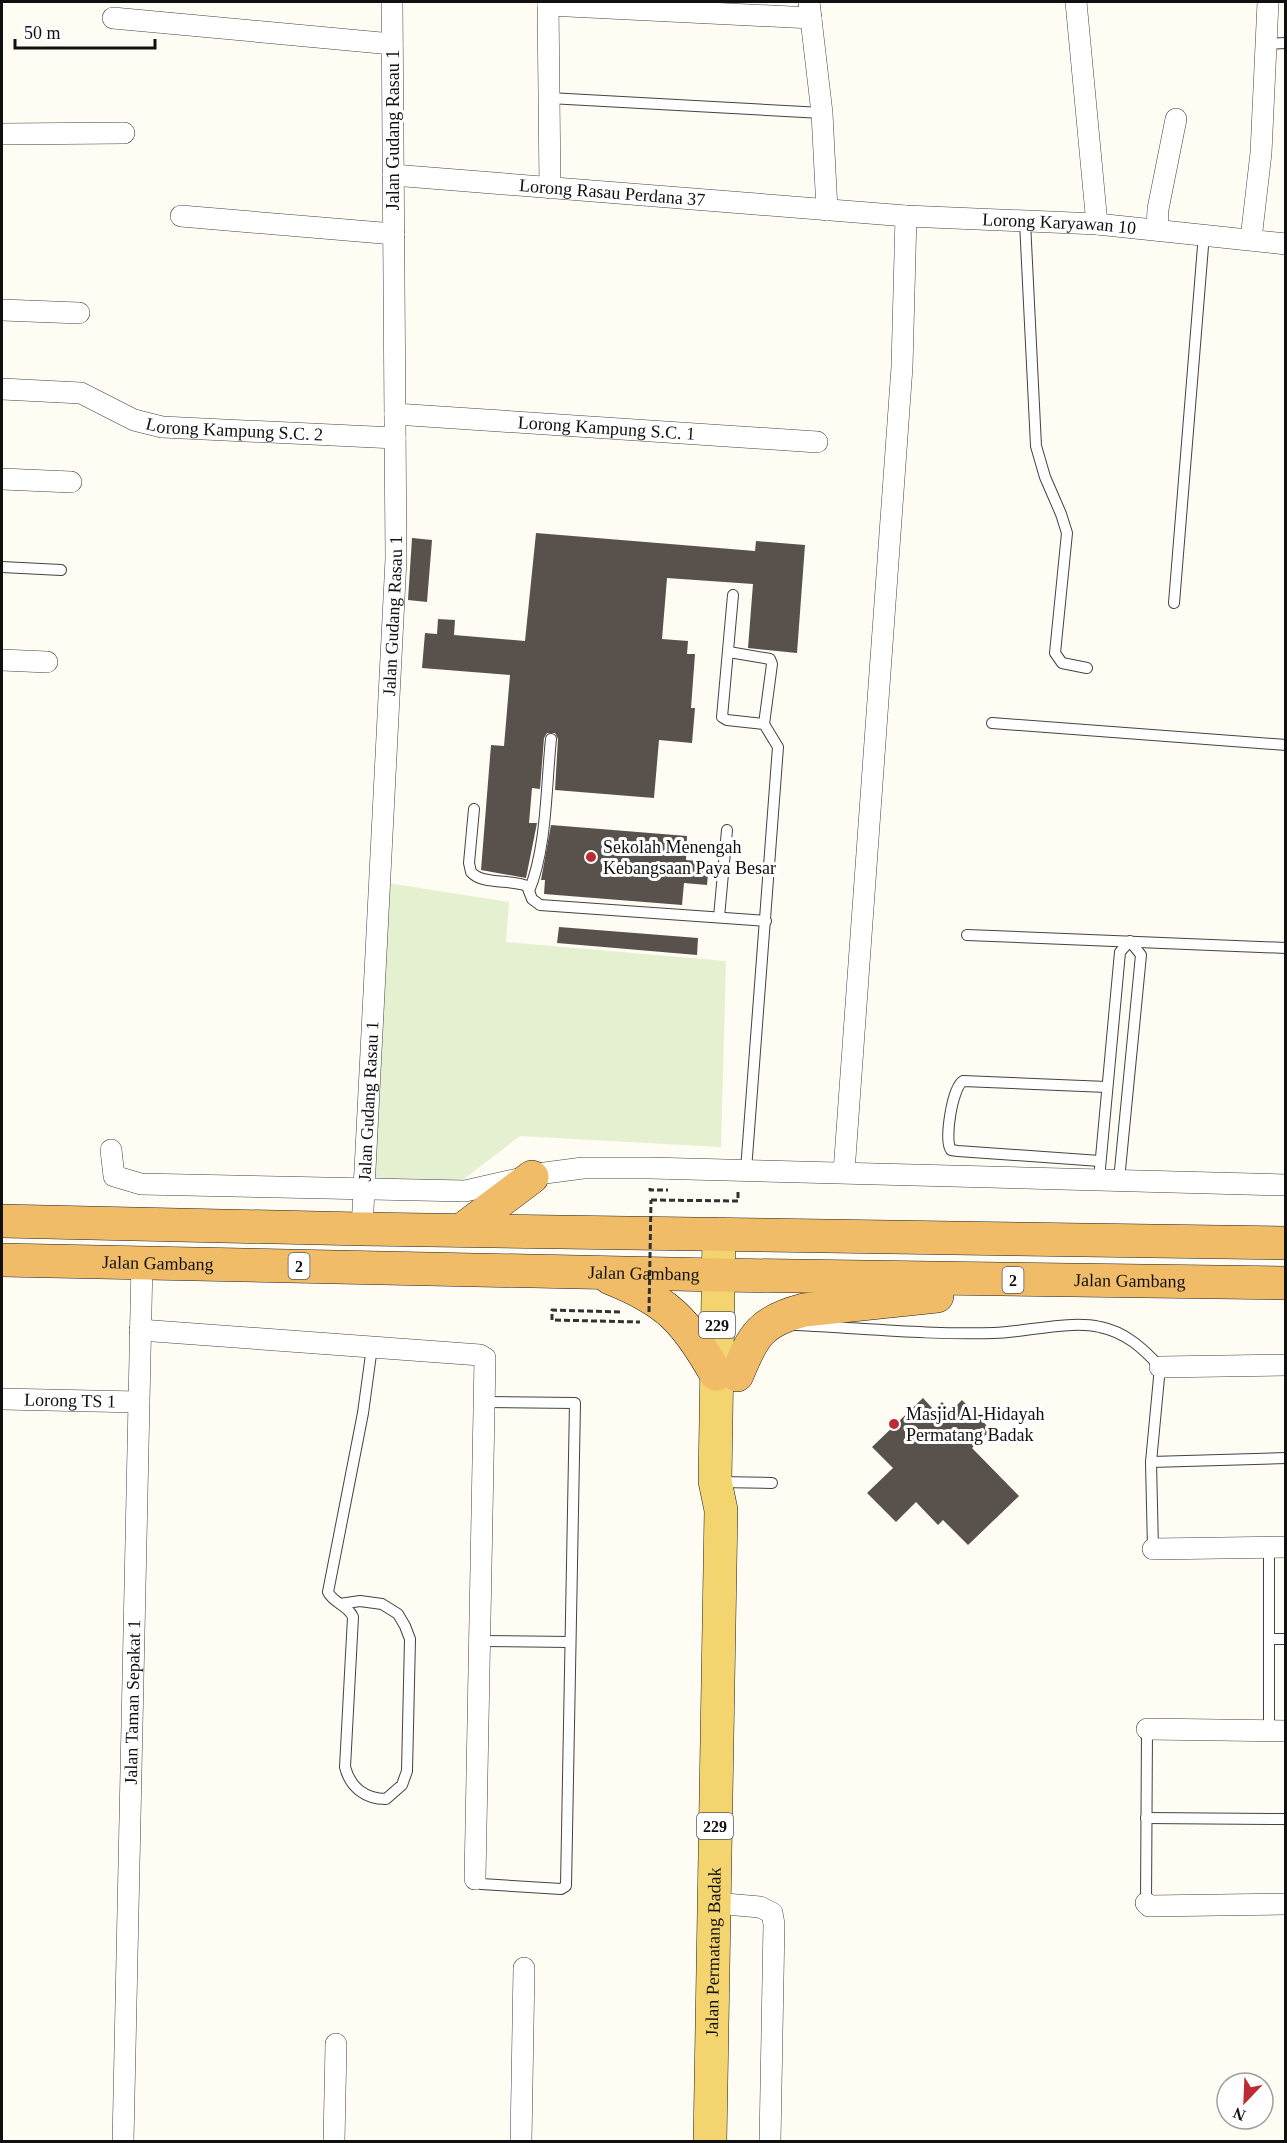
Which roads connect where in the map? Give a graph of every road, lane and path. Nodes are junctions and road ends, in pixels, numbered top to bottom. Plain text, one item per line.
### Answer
1 (392, 2) edge
2 (1076, 2) edge
3 (1268, 2) edge
4 (548, 3) edge
5 (810, 10) edge
6 (113, 18) dead end
7 (392, 44) junction
8 (1276, 44) edge
9 (549, 98) junction
10 (822, 113) junction
11 (1176, 119) dead end
12 (124, 133) dead end
13 (2, 134) edge
14 (393, 175) junction
15 (549, 188) junction
16 (830, 210) junction
17 (181, 216) dead end
18 (906, 216) junction
19 (1025, 222) junction
20 (1097, 224) junction
21 (1157, 230) junction
22 (394, 234) junction
23 (1204, 234) junction
24 (1251, 239) junction
25 (1286, 244) edge
26 (2, 310) edge
27 (79, 313) dead end
28 (2, 389) edge
29 (395, 414) junction
30 (395, 438) junction
31 (817, 442) dead end
32 (2, 479) edge
33 (71, 482) dead end
34 (2, 567) edge
35 (61, 570) dead end
36 (733, 595) dead end
37 (1174, 603) dead end
38 (729, 652) junction
39 (2, 660) edge
40 (47, 662) dead end
41 (1087, 668) dead end
42 (992, 723) dead end
43 (765, 724) junction
44 (551, 739) dead end
45 (1286, 746) edge
46 (474, 809) dead end
47 (727, 830) dead end
48 (529, 891) junction
49 (719, 917) junction
50 (766, 921) junction
51 (967, 935) dead end
52 (1130, 941) junction
53 (1286, 948) edge
54 (1107, 1087) junction
55 (111, 1150) dead end
56 (746, 1170) junction
57 (844, 1172) junction
58 (1106, 1173) junction
59 (532, 1177) junction
60 (1286, 1185) edge
61 (364, 1189) junction
62 (650, 1190) dead end
63 (672, 1190) dead end
64 (727, 1191) dead end
65 (2, 1221) edge
66 (362, 1229) junction
67 (464, 1229) junction
68 (731, 1234) junction
69 (1286, 1243) edge
70 (2, 1260) edge
71 (142, 1263) junction
72 (596, 1272) junction
73 (730, 1275) junction
74 (1089, 1281) junction
75 (1286, 1283) edge
76 (628, 1312) dead end
77 (638, 1312) dead end
78 (640, 1322) dead end
79 (766, 1324) junction
80 (140, 1330) junction
81 (372, 1347) junction
82 (1286, 1365) edge
83 (1160, 1367) junction
84 (726, 1375) junction
85 (2, 1399) edge
86 (138, 1402) junction
87 (484, 1402) junction
88 (1286, 1458) edge
89 (1151, 1462) junction
90 (772, 1483) dead end
91 (722, 1492) junction
92 (1277, 1547) edge
93 (1153, 1549) joint
94 (340, 1604) junction
95 (1269, 1639) junction
96 (1286, 1639) edge
97 (479, 1641) junction
98 (570, 1642) junction
99 (1147, 1729) joint
100 (1277, 1731) edge
101 (1146, 1818) junction
102 (1286, 1819) edge
103 (475, 1879) joint
104 (714, 1903) junction
105 (1146, 1903) joint
106 (1286, 1904) edge
107 (524, 1968) dead end
108 (336, 2044) dead end
109 (123, 2142) edge
110 (334, 2142) edge
111 (521, 2142) edge
112 (710, 2142) edge
113 (770, 2142) edge

1 - 7 street, Jalan Gudang Rasau 1
2 - 20 street
3 - 8 street
4 - 5 street
4 - 9 street
5 - 10 street
6 - 7 street
7 - 14 street, Jalan Gudang Rasau 1
8 - 24 street
9 - 10 lane
9 - 15 street
10 - 16 street
11 - 21 street
12 - 13 street
14 - 15 street, Lorong Rasau Perdana 37
14 - 22 street, Jalan Gudang Rasau 1
15 - 16 street, Lorong Rasau Perdana 37
16 - 18 street, Lorong Karyawan 10
17 - 22 street
18 - 19 street, Lorong Karyawan 10
18 - 57 street
19 - 20 street, Lorong Karyawan 10
19 - 41 lane
20 - 21 street, Lorong Karyawan 10
21 - 23 street, Lorong Karyawan 10
22 - 29 street, Jalan Gudang Rasau 1
23 - 24 street, Lorong Karyawan 10
23 - 37 lane
24 - 25 street, Lorong Karyawan 10
26 - 27 street
28 - 30 street, Lorong Kampung S.C. 2
29 - 30 street, Jalan Gudang Rasau 1
29 - 31 street, Lorong Kampung S.C. 1
30 - 61 street, Jalan Gudang Rasau 1
32 - 33 street
34 - 35 lane
36 - 38 lane
38 - 43 lane
38 - 43 lane
39 - 40 street
42 - 45 lane
43 - 50 lane
44 - 48 lane
46 - 48 lane
47 - 49 lane
48 - 49 lane
49 - 50 lane
50 - 56 lane
51 - 52 lane
52 - 53 lane
52 - 54 lane
52 - 58 lane
54 - 58 lane
54 - 58 lane
55 - 61 street
56 - 57 street
56 - 59 street
57 - 58 street
58 - 60 street
59 - 61 street
59 - 67 highway
61 - 66 street, Jalan Gudang Rasau 1
62 - 63 path
64 - 77 path, bridge
65 - 66 highway, 2
66 - 67 highway, 2
67 - 68 highway, 2
68 - 69 highway, 2
68 - 73 main road, Jalan Permatang Badak / 229
70 - 71 highway, Jalan Gambang / 2
71 - 72 highway, Jalan Gambang / 2
71 - 80 street, Jalan Taman Sepakat 1
72 - 73 highway, Jalan Gambang / 2
72 - 84 highway
73 - 74 highway, Jalan Gambang / 2
73 - 84 main road, Jalan Permatang Badak / 229
74 - 75 highway, Jalan Gambang / 2
74 - 79 highway
76 - 78 path
79 - 83 lane
79 - 84 highway
80 - 81 street
80 - 86 street, Jalan Taman Sepakat 1
81 - 87 street
81 - 94 lane
82 - 83 street
83 - 89 lane
84 - 91 main road, Jalan Permatang Badak / 229
85 - 86 street, Lorong TS 1
86 - 109 street, Jalan Taman Sepakat 1
87 - 97 street
87 - 98 lane
88 - 89 lane
89 - 93 lane
90 - 91 lane
91 - 104 main road, Jalan Permatang Badak / 229
92 - 93 street
92 - 95 lane
94 - 94 lane
95 - 96 lane
95 - 100 lane
97 - 98 lane
97 - 103 street
98 - 103 lane
99 - 100 street
99 - 101 lane
101 - 102 lane
101 - 105 lane
104 - 112 main road, Jalan Permatang Badak / 229
104 - 113 street
105 - 106 street
107 - 111 street
108 - 110 street

